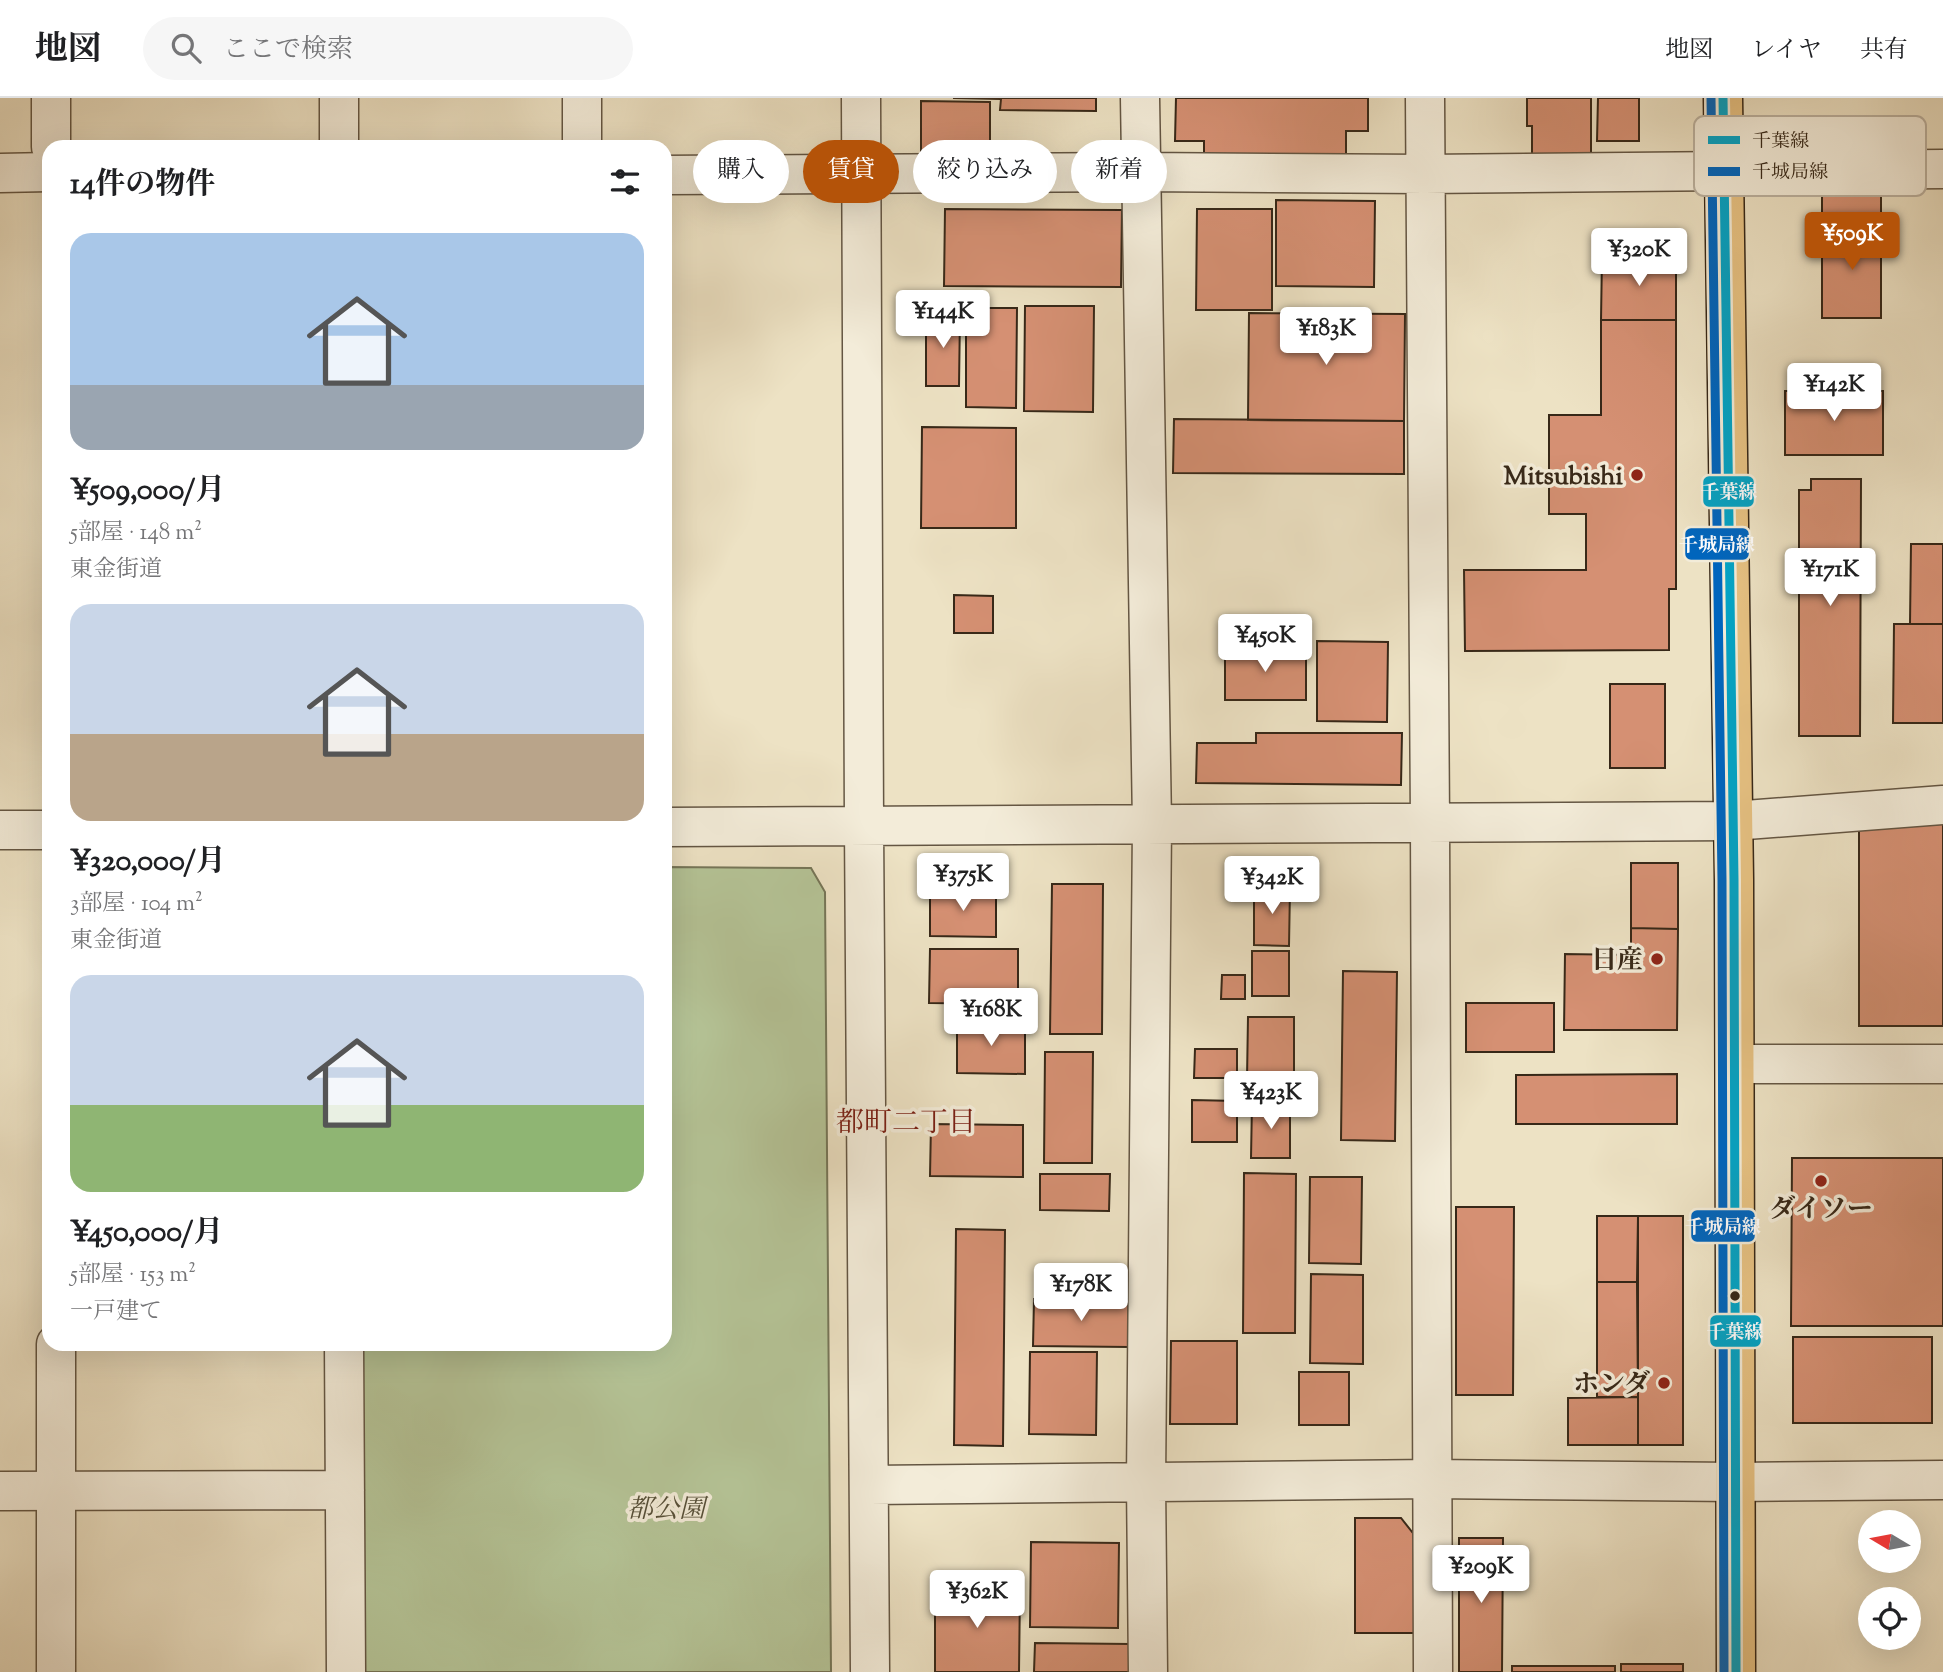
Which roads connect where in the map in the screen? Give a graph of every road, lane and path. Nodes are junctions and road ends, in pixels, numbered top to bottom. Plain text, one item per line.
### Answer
1 (51, 98) edge
2 (339, 98) edge
3 (582, 98) edge
4 (861, 98) edge
5 (1140, 98) edge
6 (1425, 98) edge
7 (1723, 98) edge
8 (1723, 116) edge
9 (51, 140) edge
10 (339, 140) edge
11 (582, 140) edge
12 (860, 140) edge
13 (1140, 140) edge
14 (1694, 171) edge
15 (42, 172) edge
16 (1167, 172) edge
17 (0, 173) edge
18 (1071, 173) edge
19 (1425, 174) junction
20 (672, 175) edge
21 (803, 175) edge
22 (899, 175) edge
23 (1724, 196) edge
24 (860, 203) edge
25 (1141, 203) edge
26 (1943, 805) edge
27 (1733, 821) junction
28 (1430, 822) junction
29 (1152, 824) junction
30 (864, 825) junction
31 (672, 827) edge
32 (42, 830) edge
33 (0, 831) edge
34 (1735, 1064) junction
35 (1943, 1064) edge
36 (56, 1351) edge
37 (344, 1351) edge
38 (1432, 1479) junction
39 (1943, 1480) edge
40 (1146, 1482) junction
41 (1735, 1482) junction
42 (870, 1485) junction
43 (345, 1490) junction
44 (0, 1491) edge
45 (55, 1491) junction
46 (56, 1672) edge
47 (346, 1672) edge
48 (870, 1672) edge
49 (1147, 1672) edge
50 (1433, 1672) edge
51 (1736, 1672) edge

1 - 9 street
2 - 10 street
3 - 11 street
4 - 12 street
5 - 13 street
6 - 19 street
7 - 8 highway
14 - 19 street
15 - 17 street
16 - 19 street
18 - 22 street
19 - 28 street
20 - 21 street
23 - 27 highway
24 - 30 street
25 - 29 street
26 - 27 street
27 - 28 street
27 - 34 highway
28 - 29 street
28 - 38 street
29 - 30 street
29 - 40 street
30 - 31 street
30 - 42 street
32 - 33 street
34 - 35 street
34 - 41 highway
36 - 45 street
37 - 43 street
38 - 40 street
38 - 41 street
38 - 50 street
39 - 41 street
40 - 42 street
40 - 49 street
41 - 51 highway
42 - 48 street
43 - 45 street
43 - 47 street
44 - 45 street
45 - 46 street

